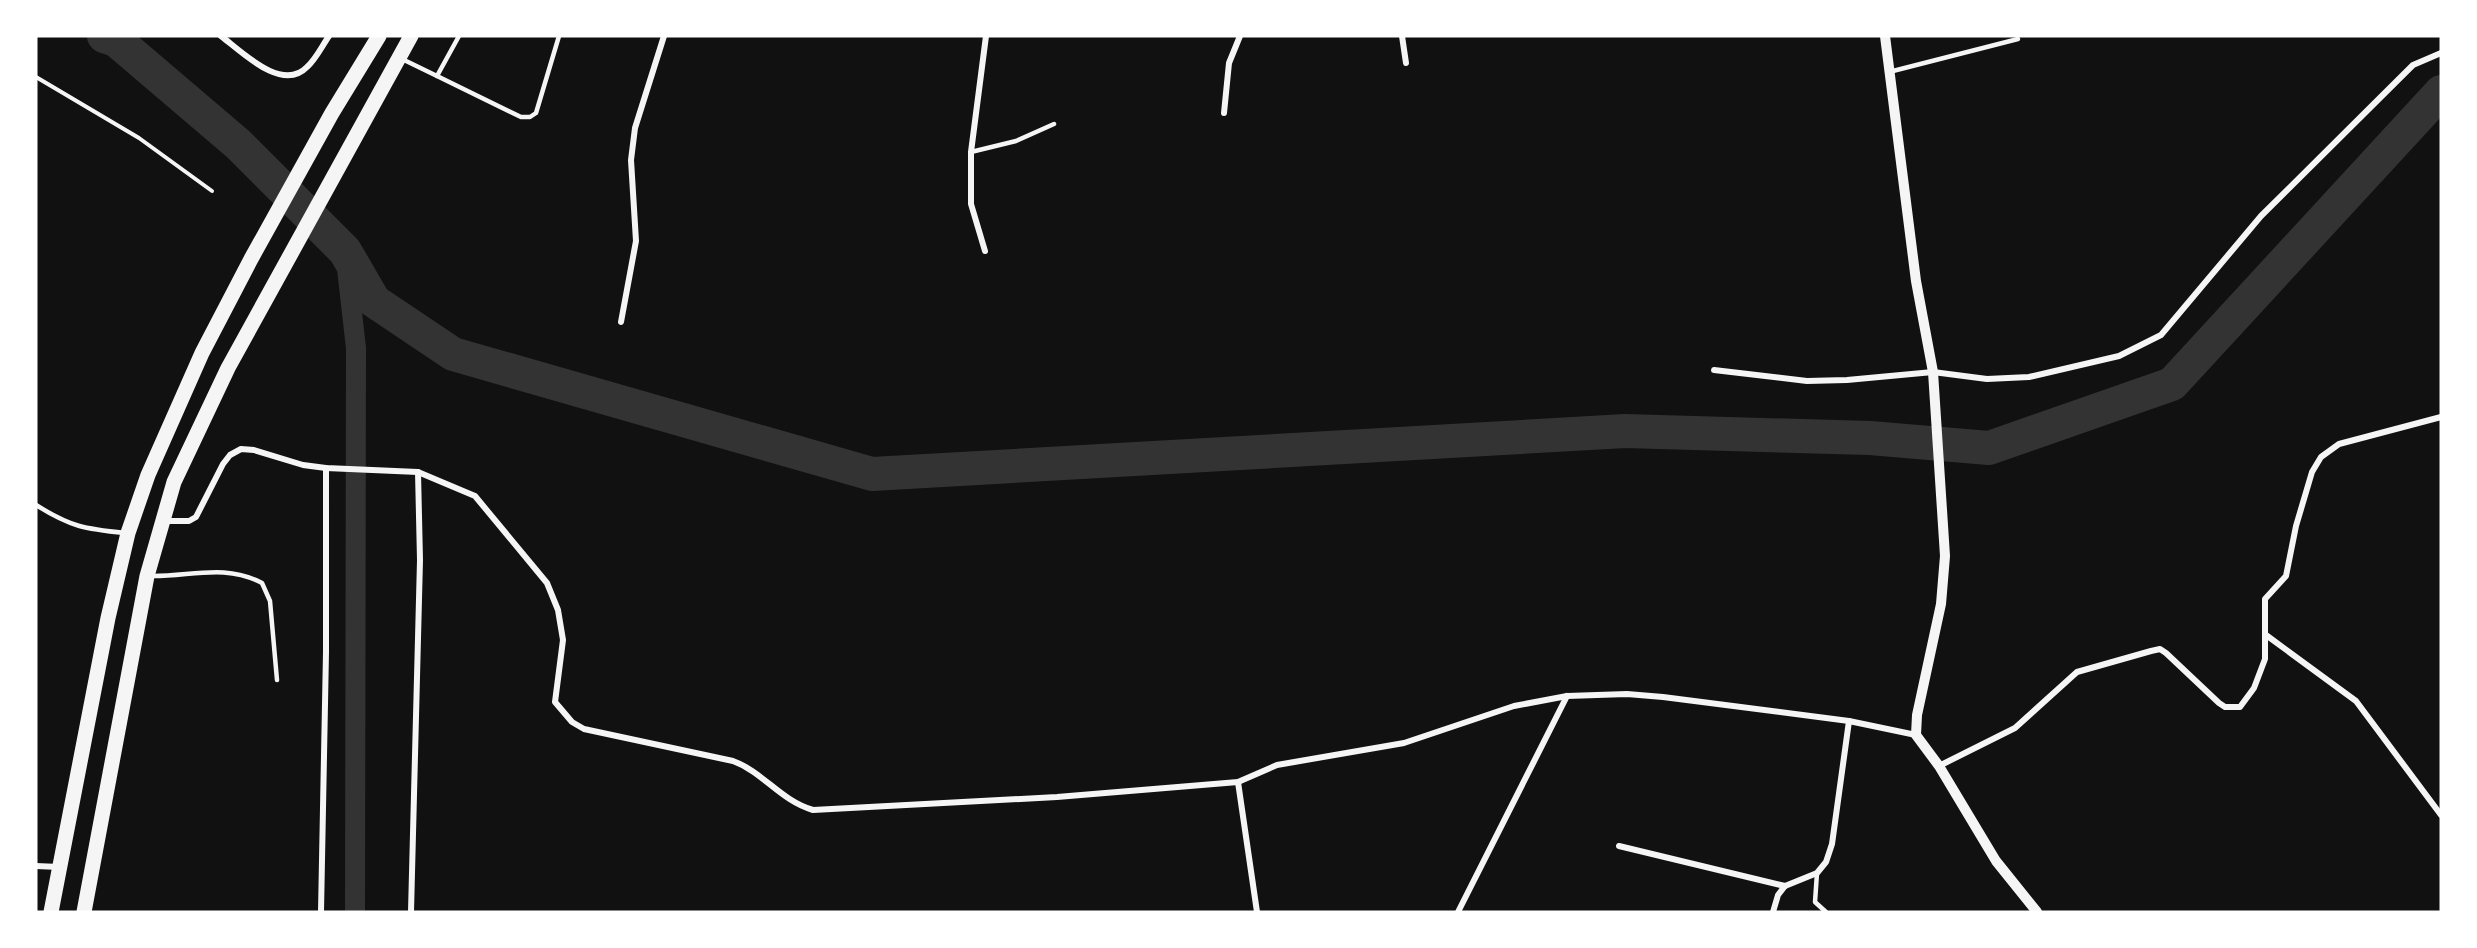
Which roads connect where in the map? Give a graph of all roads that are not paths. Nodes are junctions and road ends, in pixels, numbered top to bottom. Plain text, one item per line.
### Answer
1 (220, 36) edge
2 (329, 36) edge
3 (379, 36) edge
4 (411, 36) edge
5 (459, 36) edge
6 (559, 36) edge
7 (664, 36) edge
8 (986, 36) edge
9 (1240, 36) edge
10 (1402, 36) edge
11 (1885, 36) edge
12 (2018, 39) dead end
13 (2441, 53) edge
14 (399, 57) junction
15 (1406, 63) dead end
16 (1889, 72) junction
17 (437, 76) junction
18 (1224, 112) dead end
19 (1054, 124) dead end
20 (971, 152) junction
21 (985, 251) dead end
22 (621, 322) dead end
23 (1714, 370) dead end
24 (1933, 373) junction
25 (2441, 417) edge
26 (326, 468) junction
27 (418, 472) junction
28 (36, 505) edge
29 (161, 520) junction
30 (128, 533) junction
31 (147, 576) junction
32 (2266, 635) junction
33 (277, 680) dead end
34 (1568, 696) junction
35 (1849, 721) junction
36 (1916, 735) junction
37 (1939, 766) junction
38 (1238, 782) junction
39 (2441, 815) edge
40 (1619, 846) dead end
41 (36, 866) edge
42 (60, 867) junction
43 (1817, 873) junction
44 (1785, 886) junction
45 (51, 912) edge
46 (84, 912) edge
47 (321, 912) edge
48 (411, 912) edge
49 (1257, 912) edge
50 (1458, 912) edge
51 (1773, 912) edge
52 (1826, 912) edge
53 (2037, 912) edge

1 - 2 street
3 - 30 main road
4 - 14 main road
5 - 17 lane
6 - 17 lane
7 - 22 street
8 - 20 street
9 - 18 street
10 - 15 street
11 - 16 street
12 - 16 lane
13 - 24 street
14 - 17 lane
14 - 29 main road
16 - 24 street
19 - 20 lane
20 - 21 street
23 - 24 street
24 - 36 street
25 - 32 street
26 - 27 street
26 - 29 street
26 - 47 street
27 - 38 street
27 - 48 street
28 - 30 lane
29 - 31 main road
30 - 42 main road
31 - 33 lane
31 - 46 main road
32 - 37 street
32 - 39 street
34 - 35 street
34 - 38 street
34 - 50 street
35 - 36 street
35 - 43 street
36 - 37 street
37 - 53 street
38 - 49 street
40 - 44 street
41 - 42 street
42 - 45 main road
43 - 44 street
43 - 52 lane
44 - 51 street

